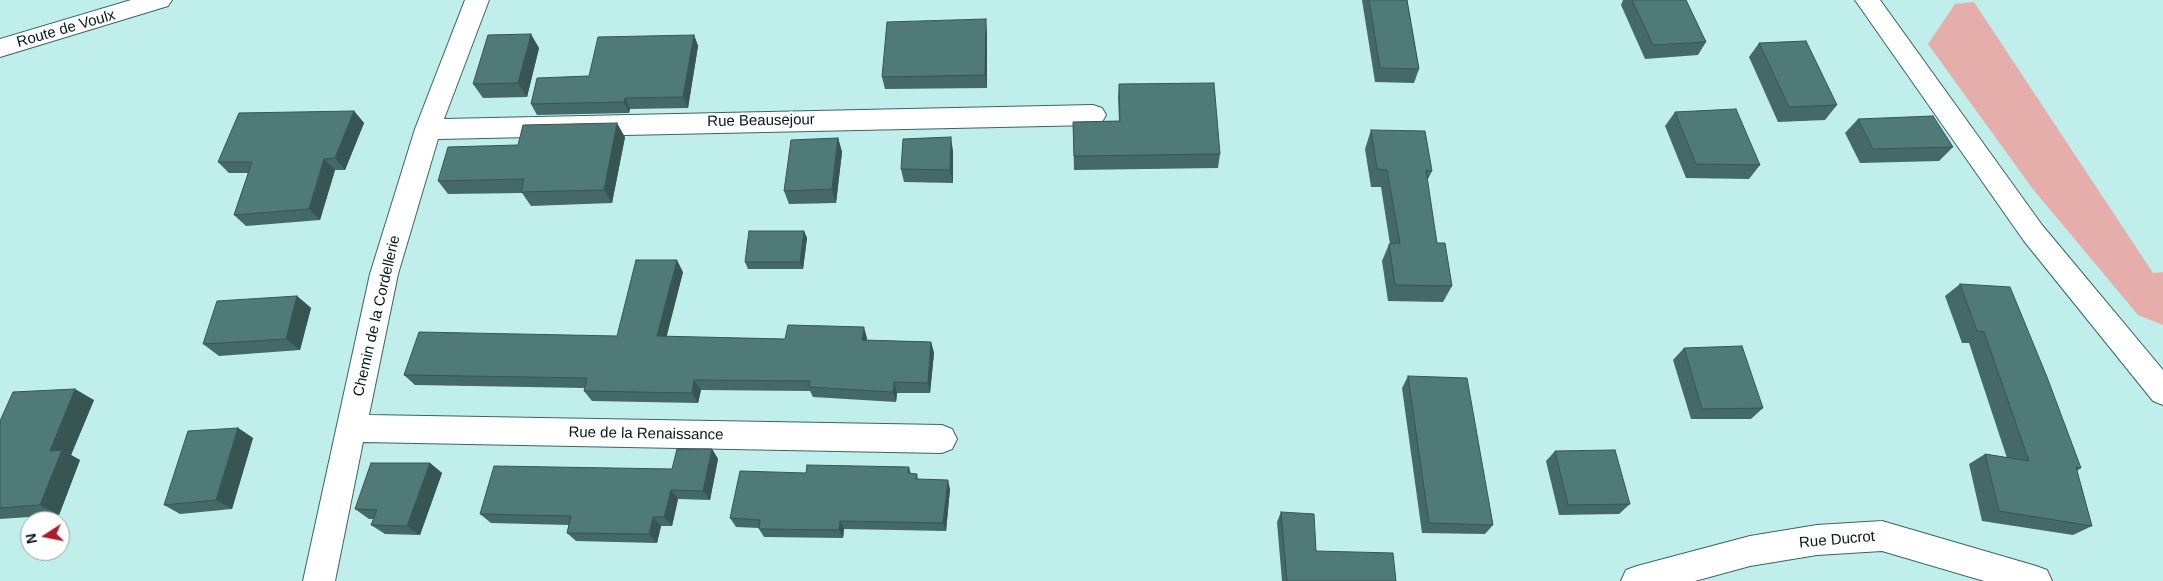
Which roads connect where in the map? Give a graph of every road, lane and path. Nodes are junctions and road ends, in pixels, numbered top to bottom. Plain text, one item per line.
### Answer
1 (98, 0) edge
2 (160, 0) edge
3 (477, 0) edge
4 (1867, 0) edge
5 (0, 38) edge
6 (0, 48) edge
7 (1093, 115) dead end
8 (428, 129) junction
9 (2163, 392) edge
10 (351, 428) junction
11 (942, 439) dead end
12 (319, 581) edge
13 (1637, 581) edge
14 (2036, 581) edge

1 - 5 street, Route de Voulx
2 - 6 street, Route de Voulx
3 - 8 street, Chemin de la Cordellerie
4 - 9 street
7 - 8 street, Rue Beausejour
8 - 10 street, Chemin de la Cordellerie
10 - 11 street, Rue de la Renaissance
10 - 12 street, Chemin de la Cordellerie
13 - 14 street, Rue Ducrot

